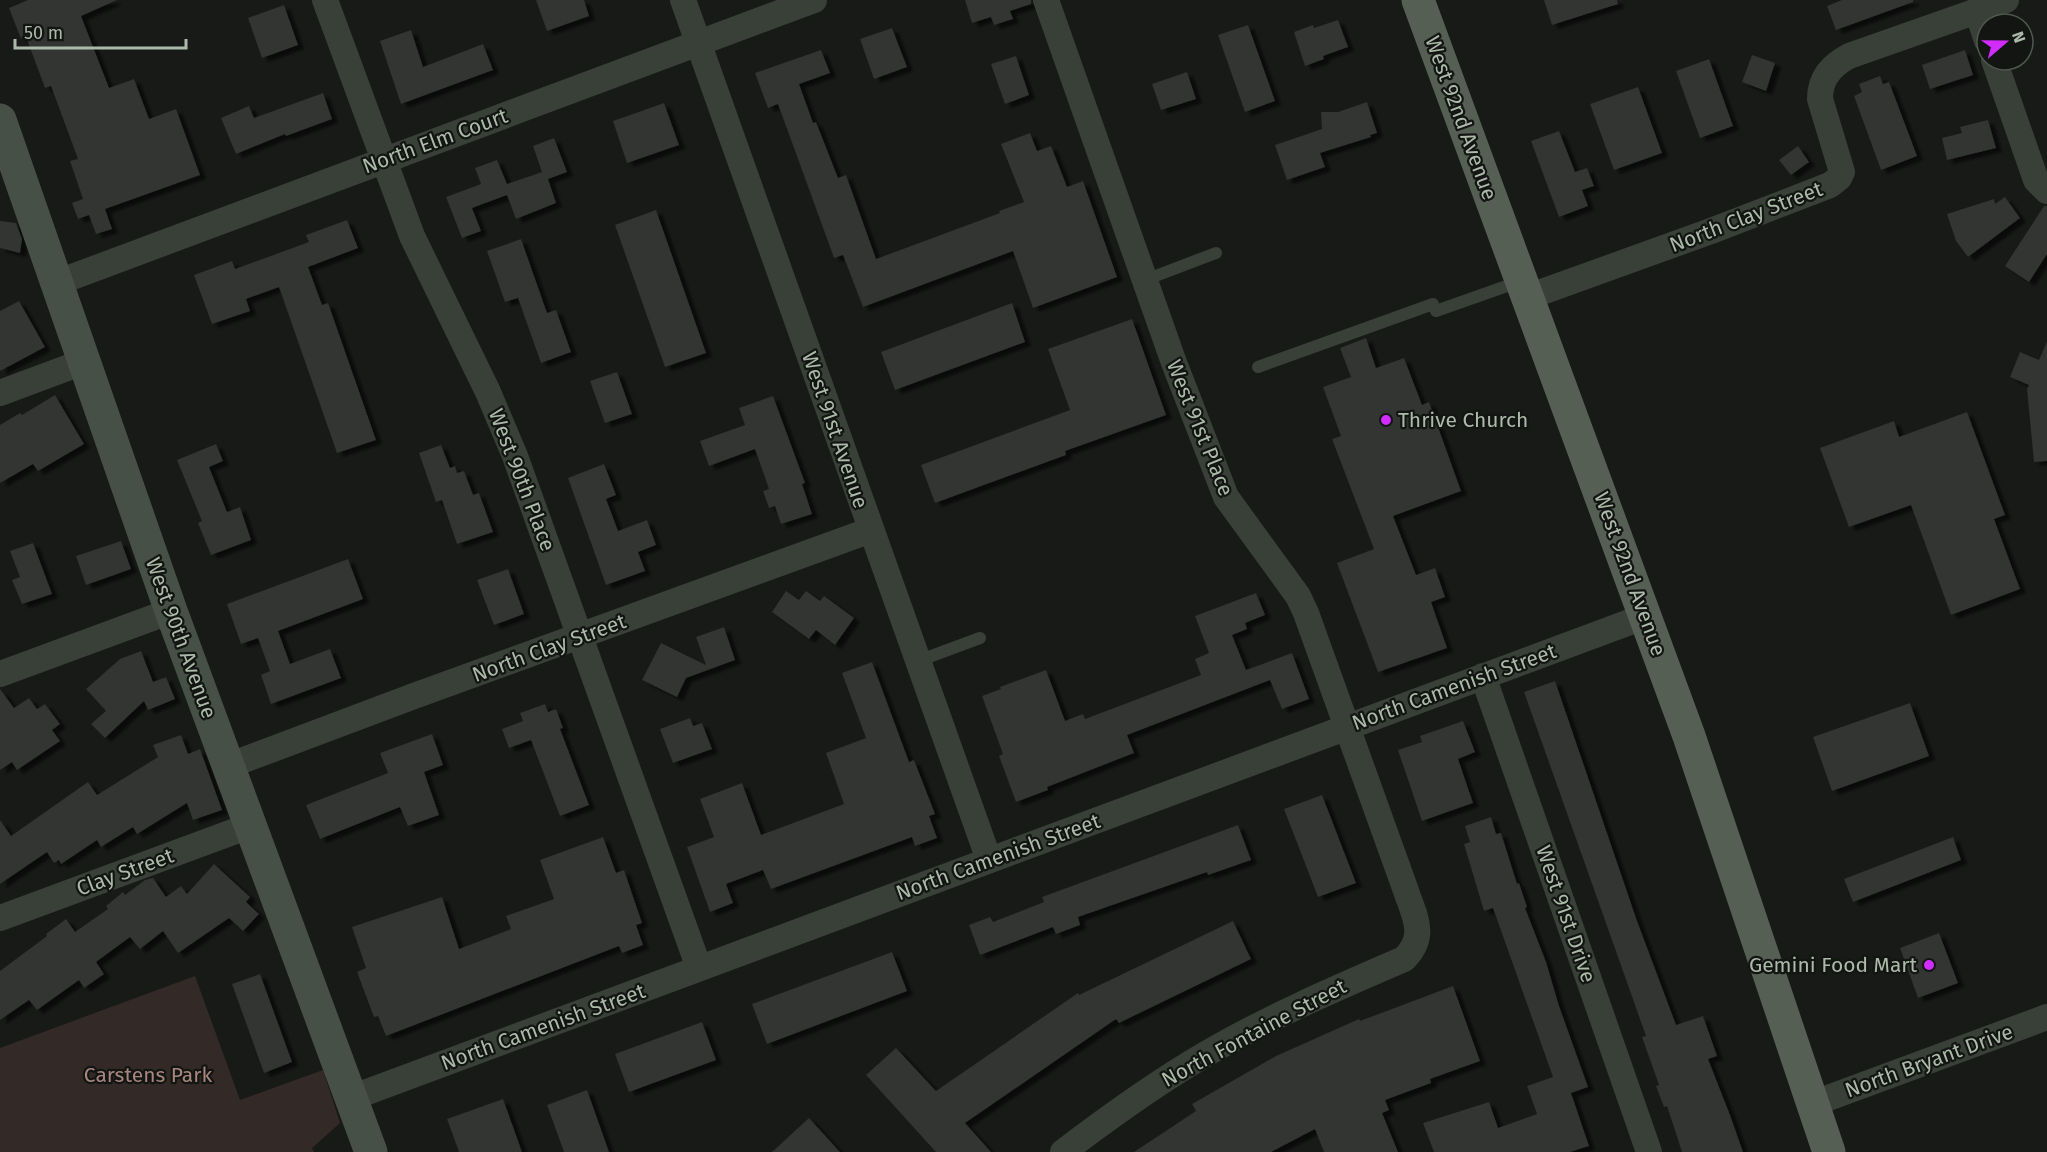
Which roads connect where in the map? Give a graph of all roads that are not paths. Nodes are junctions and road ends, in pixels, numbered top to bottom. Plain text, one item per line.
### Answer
1 (325, 0) edge
2 (683, 0) edge
3 (814, 0) edge
4 (1046, 0) edge
5 (1418, 0) edge
6 (2006, 0) edge
7 (1977, 11) joint
8 (698, 43) junction
9 (1998, 72) edge
10 (0, 120) edge
11 (384, 160) junction
12 (2047, 190) edge
13 (1215, 253) dead end
14 (1145, 280) junction
15 (56, 283) junction
16 (1525, 289) junction
17 (83, 362) junction
18 (1258, 367) dead end
19 (0, 393) edge
20 (871, 530) junction
21 (171, 611) junction
22 (1646, 616) junction
23 (580, 637) junction
24 (980, 638) dead end
25 (918, 662) junction
26 (0, 674) edge
27 (1483, 676) junction
28 (1348, 727) junction
29 (228, 766) junction
30 (249, 826) junction
31 (989, 860) junction
32 (1411, 906) joint
33 (0, 918) edge
34 (699, 968) junction
35 (2047, 1017) edge
36 (351, 1098) junction
37 (1812, 1104) junction
38 (371, 1152) edge
39 (1063, 1152) edge
40 (1649, 1152) edge
41 (1829, 1152) edge

1 - 11 street, West 90th Place
2 - 8 street, West 91st Avenue
3 - 8 street, North Elm Court
4 - 14 street, West 91st Place
5 - 16 main road, West 92nd Avenue
6 - 7 street, North Clay Street
7 - 16 street, North Clay Street
8 - 11 street, North Elm Court
8 - 20 street, West 91st Avenue
9 - 12 street
10 - 15 street, West 90th Avenue
11 - 15 street, North Elm Court
11 - 23 street, West 90th Place
13 - 14 lane
14 - 28 street, West 91st Place
15 - 17 street, West 90th Avenue
16 - 18 lane
16 - 22 main road, West 92nd Avenue
17 - 19 street
17 - 21 street, West 90th Avenue
20 - 23 street, North Clay Street
20 - 25 street, West 91st Avenue
21 - 26 street
21 - 29 street, West 90th Avenue
22 - 27 street, North Camenish Street
22 - 37 main road, West 92nd Avenue
23 - 29 street, North Clay Street
23 - 34 street, West 90th Place
24 - 25 lane
25 - 31 street, West 91st Avenue
27 - 28 street, North Camenish Street
27 - 40 street, West 91st Drive
28 - 31 street, North Camenish Street
28 - 32 street, West 91st Place
29 - 30 street, West 90th Avenue
30 - 33 street, Clay Street
30 - 36 street, West 90th Avenue
31 - 34 street, North Camenish Street
32 - 39 street, North Fontaine Street
34 - 36 street, North Camenish Street
35 - 37 street, North Bryant Drive
36 - 38 street, West 90th Avenue
37 - 41 main road, West 92nd Avenue

